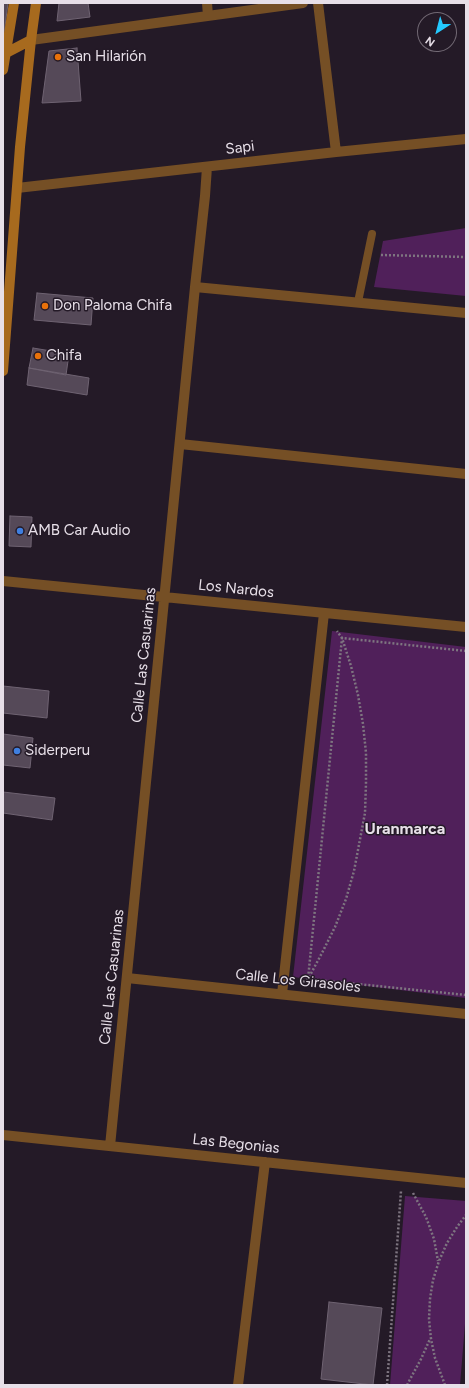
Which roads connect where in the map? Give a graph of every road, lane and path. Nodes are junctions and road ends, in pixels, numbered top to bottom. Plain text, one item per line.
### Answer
1 (14, 3) edge
2 (36, 3) edge
3 (206, 3) edge
4 (303, 3) edge
5 (318, 3) edge
6 (208, 16) junction
7 (31, 40) junction
8 (5, 53) edge
9 (3, 70) edge
10 (466, 139) edge
11 (336, 152) junction
12 (207, 167) junction
13 (17, 188) junction
14 (372, 234) dead end
15 (368, 255) junction
16 (466, 257) edge
17 (195, 287) junction
18 (358, 302) junction
19 (466, 313) edge
20 (3, 371) edge
21 (180, 444) junction
22 (466, 474) edge
23 (3, 581) edge
24 (164, 597) junction
25 (324, 613) junction
26 (466, 627) edge
27 (342, 638) junction
28 (466, 650) edge
29 (127, 978) junction
30 (308, 979) junction
31 (282, 994) junction
32 (466, 995) edge
33 (466, 1014) edge
34 (3, 1135) edge
35 (110, 1146) junction
36 (265, 1162) junction
37 (402, 1176) junction
38 (466, 1183) edge
39 (466, 1215) edge
40 (439, 1261) junction
41 (430, 1339) junction
42 (238, 1385) edge
43 (387, 1385) edge
44 (406, 1385) edge
45 (445, 1385) edge

1 - 8 main road
2 - 7 main road
3 - 6 street
4 - 6 street
5 - 11 street
6 - 7 street
7 - 8 main road
7 - 13 main road
8 - 9 main road
10 - 11 street, Sapi
11 - 12 street, Sapi
12 - 13 street, Sapi
12 - 17 street, Calle Las Casuarinas
13 - 20 main road
14 - 15 lane
15 - 16 path
15 - 18 lane
17 - 18 street
17 - 21 street, Calle Las Casuarinas
18 - 19 street
21 - 22 street
21 - 24 street, Calle Las Casuarinas
23 - 24 street, Los Nardos
24 - 25 street, Los Nardos
24 - 29 street, Calle Las Casuarinas
25 - 26 street, Los Nardos
25 - 27 path
25 - 31 street
27 - 28 path
27 - 30 path
27 - 30 path
29 - 31 street, Calle Los Girasoles
29 - 35 street, Calle Las Casuarinas
30 - 31 path
30 - 32 path
31 - 33 street, Calle Los Girasoles
34 - 35 street, Las Begonias
35 - 36 street, Las Begonias
36 - 37 street, Las Begonias
36 - 42 street
37 - 38 street, Las Begonias
37 - 40 path
37 - 43 path
39 - 40 path
40 - 41 path
41 - 44 path
41 - 45 path

